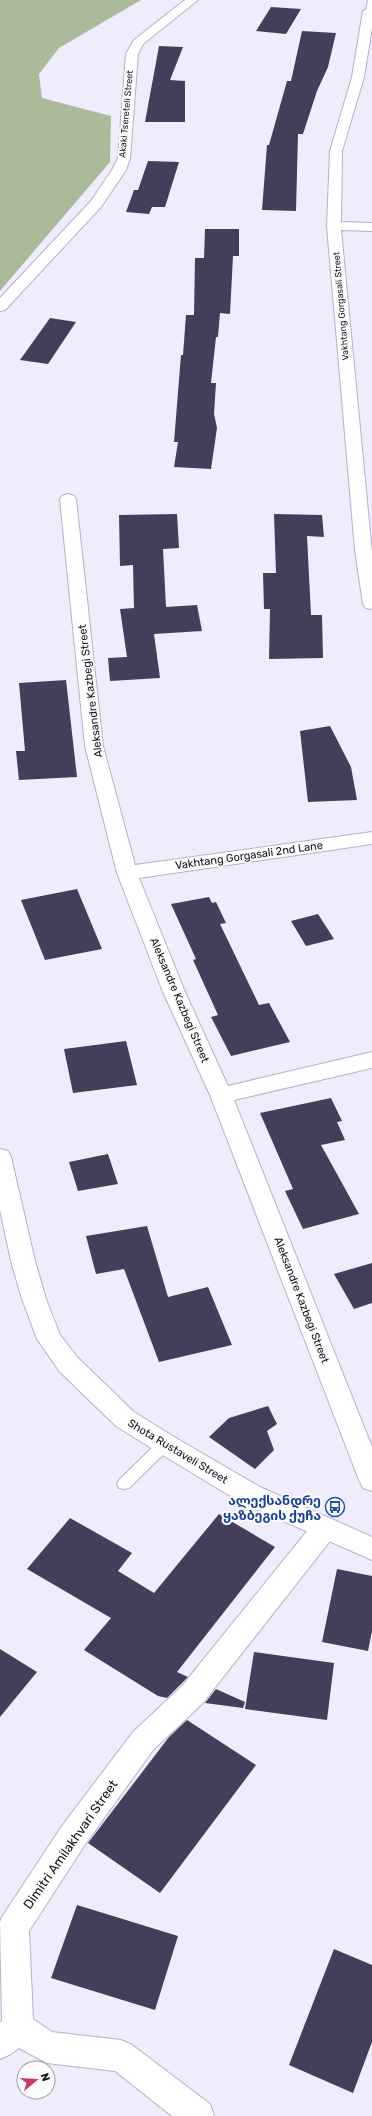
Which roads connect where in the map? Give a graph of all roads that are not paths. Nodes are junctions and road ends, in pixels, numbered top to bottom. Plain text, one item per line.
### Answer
1 (192, 0) edge
2 (370, 6) edge
3 (365, 78) edge
4 (334, 226) junction
5 (372, 227) edge
6 (0, 307) edge
7 (68, 499) dead end
8 (372, 604) edge
9 (372, 838) edge
10 (127, 873) junction
11 (372, 1060) edge
12 (221, 1095) junction
13 (0, 1157) edge
14 (165, 1444) junction
15 (372, 1480) edge
16 (124, 1484) dead end
17 (325, 1528) junction
18 (372, 1549) edge
19 (9, 2035) edge
20 (198, 2116) edge

1 - 6 street, Akaki Tsereteli Street
2 - 3 street, Vakhtang Gorgasali Street
3 - 4 street, Vakhtang Gorgasali Street
4 - 5 street
4 - 8 street, Vakhtang Gorgasali Street
7 - 10 street, Aleksandre Kazbegi Street
9 - 10 street, Vakhtang Gorgasali 2nd Lane
10 - 12 street, Aleksandre Kazbegi Street
11 - 12 street
12 - 15 street, Aleksandre Kazbegi Street
13 - 14 street, Shota Rustaveli Street
14 - 16 lane
14 - 17 street, Shota Rustaveli Street
17 - 18 street, Shota Rustaveli Street
17 - 19 street, Dimitri Amilakhvari Street
19 - 20 street, Dimitri Amilakhvari Street

